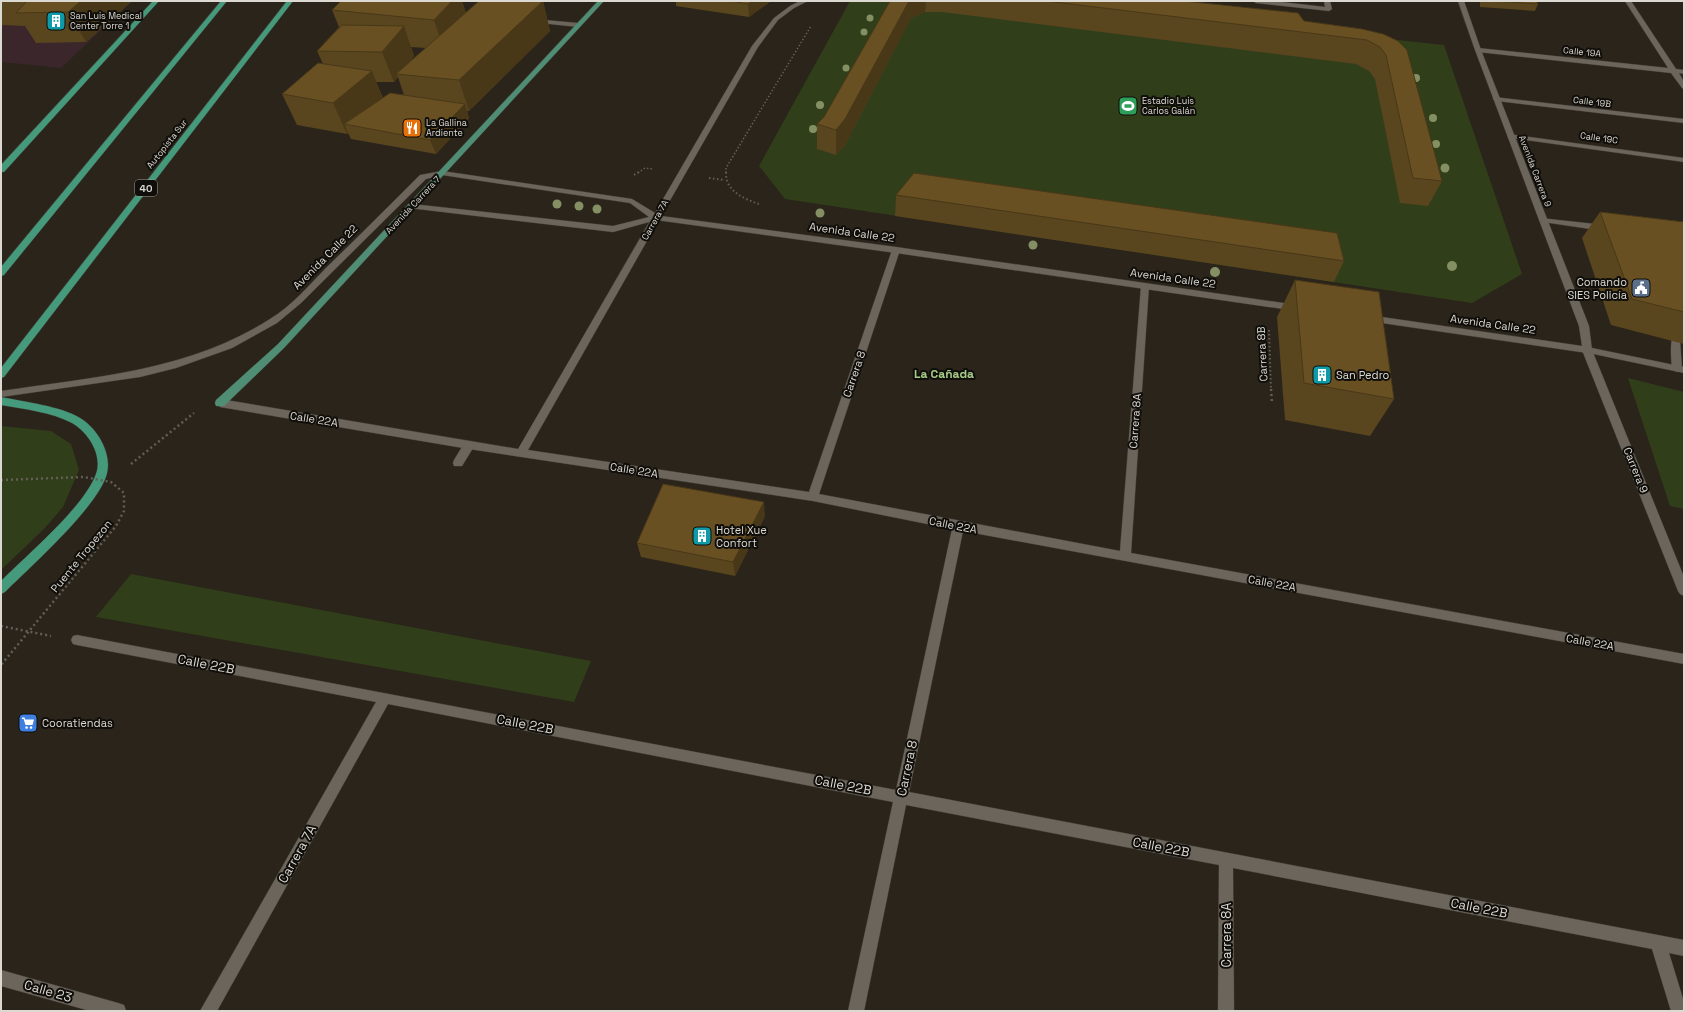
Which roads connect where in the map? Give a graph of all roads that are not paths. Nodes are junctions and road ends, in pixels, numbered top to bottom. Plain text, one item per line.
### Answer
1 (156, 1) edge
2 (224, 1) edge
3 (290, 1) edge
4 (601, 1) edge
5 (805, 1) edge
6 (1256, 1) edge
7 (1327, 1) edge
8 (1462, 1) edge
9 (1628, 1) edge
10 (524, 19) edge
11 (578, 25) junction
12 (1478, 50) junction
13 (1673, 71) junction
14 (1684, 72) edge
15 (1684, 87) edge
16 (1497, 100) junction
17 (1684, 121) edge
18 (1511, 136) junction
19 (1684, 160) edge
20 (1, 170) edge
21 (442, 173) junction
22 (412, 206) junction
23 (656, 218) junction
24 (1543, 220) junction
25 (1614, 229) edge
26 (896, 250) junction
27 (1, 273) edge
28 (1145, 286) junction
29 (1306, 309) edge
30 (1684, 314) edge
31 (1361, 317) edge
32 (1587, 350) junction
33 (1680, 370) edge
34 (1, 375) edge
35 (1, 394) edge
36 (1, 401) edge
37 (220, 403) joint
38 (469, 445) junction
39 (521, 453) junction
40 (458, 463) dead end
41 (812, 497) junction
42 (958, 526) junction
43 (1125, 556) junction
44 (1680, 574) edge
45 (1, 589) edge
46 (1684, 591) edge
47 (77, 640) road end
48 (1684, 660) edge
49 (386, 698) junction
50 (901, 797) junction
51 (1226, 859) junction
52 (1658, 943) junction
53 (1684, 948) edge
54 (1, 978) edge
55 (118, 1011) edge
56 (208, 1011) edge
57 (856, 1011) edge
58 (1226, 1011) edge
59 (1679, 1011) edge

1 - 20 highway
2 - 27 highway
3 - 34 highway, Autopista Sur / 40
4 - 11 main road, Avenida Carrera 7
5 - 23 street, Carrera 7A
6 - 7 street
8 - 12 street, Avenida Carrera 9
9 - 13 street
10 - 11 street
11 - 21 main road, Avenida Carrera 7
12 - 13 street, Calle 19A
12 - 16 street, Avenida Carrera 9
13 - 14 street, Calle 19A
13 - 15 street
16 - 17 street, Calle 19B
16 - 18 street, Avenida Carrera 9
18 - 19 street, Calle 19C
18 - 24 street, Avenida Carrera 9
21 - 22 main road, Avenida Carrera 7
21 - 23 street, Avenida Calle 22
21 - 35 street, Avenida Calle 22
22 - 23 street, Avenida Calle 22
22 - 37 main road, Avenida Carrera 7
23 - 26 street, Avenida Calle 22
23 - 39 street, Carrera 7A
24 - 25 street
24 - 32 street, Avenida Carrera 9
26 - 28 street, Avenida Calle 22
26 - 41 street, Carrera 8
28 - 29 street, Avenida Calle 22
28 - 43 street, Carrera 8A
30 - 33 street
31 - 32 street, Avenida Calle 22
32 - 33 street, Avenida Calle 22
32 - 44 street, Carrera 9
36 - 45 highway
37 - 38 street, Calle 22A
38 - 39 street, Calle 22A
38 - 40 street
39 - 41 street, Calle 22A
41 - 42 street, Calle 22A
42 - 43 street, Calle 22A
42 - 50 street, Carrera 8
43 - 48 street, Calle 22A
44 - 46 street, Carrera 9
47 - 49 street, Calle 22B
49 - 50 street, Calle 22B
49 - 56 street, Carrera 7A
50 - 51 street, Calle 22B
50 - 57 street, Carrera 8
51 - 52 street, Calle 22B
51 - 58 street, Carrera 8A
52 - 53 street, Calle 22B
52 - 59 street
54 - 55 street, Calle 23

